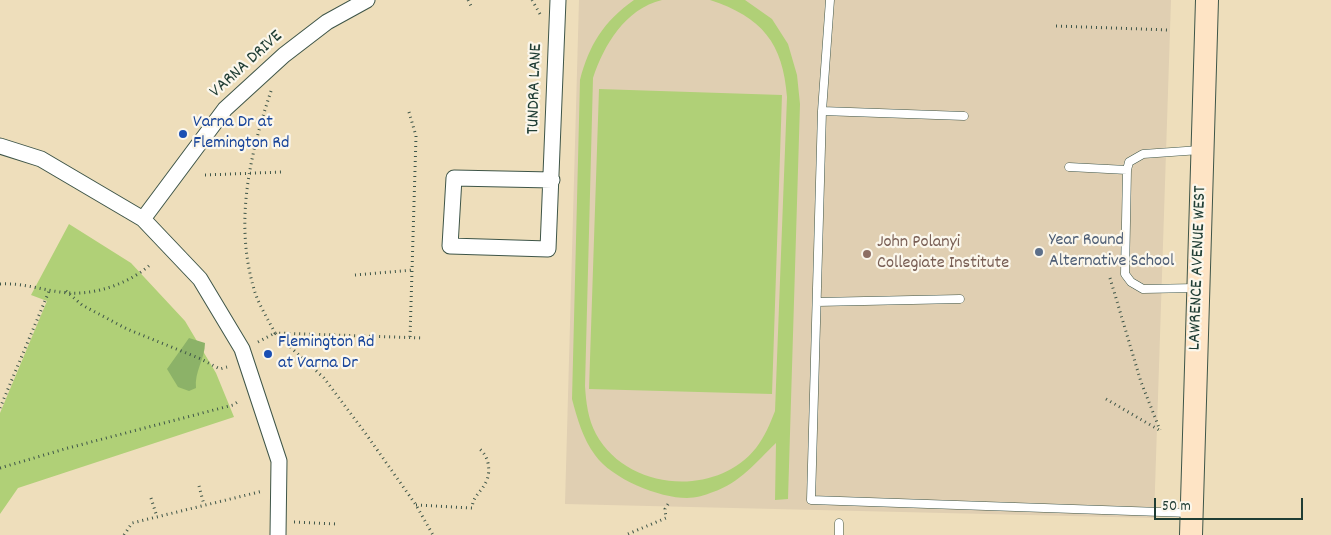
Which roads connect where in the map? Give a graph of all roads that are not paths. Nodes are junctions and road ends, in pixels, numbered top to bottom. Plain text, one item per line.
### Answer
1 (367, 0) edge
2 (558, 0) edge
3 (830, 0) edge
4 (1207, 0) edge
5 (822, 111) junction
6 (964, 116) dead end
7 (0, 146) edge
8 (1202, 150) junction
9 (1068, 167) dead end
10 (1127, 170) junction
11 (552, 180) junction
12 (143, 219) junction
13 (1198, 288) junction
14 (960, 299) dead end
15 (817, 302) junction
16 (839, 523) dead end
17 (1191, 524) edge
18 (278, 528) edge
19 (839, 535) edge

1 - 12 street, VARNA DRIVE
2 - 11 street, TUNDRA LANE
3 - 5 lane
4 - 8 main road, LAWRENCE AVENUE WEST
5 - 6 lane
5 - 15 lane
7 - 12 street
8 - 10 lane
8 - 13 main road, LAWRENCE AVENUE WEST
9 - 10 lane
10 - 13 lane
11 - 11 street, TUNDRA LANE
12 - 18 street
13 - 17 main road, LAWRENCE AVENUE WEST
14 - 15 lane
15 - 17 lane
16 - 19 lane

